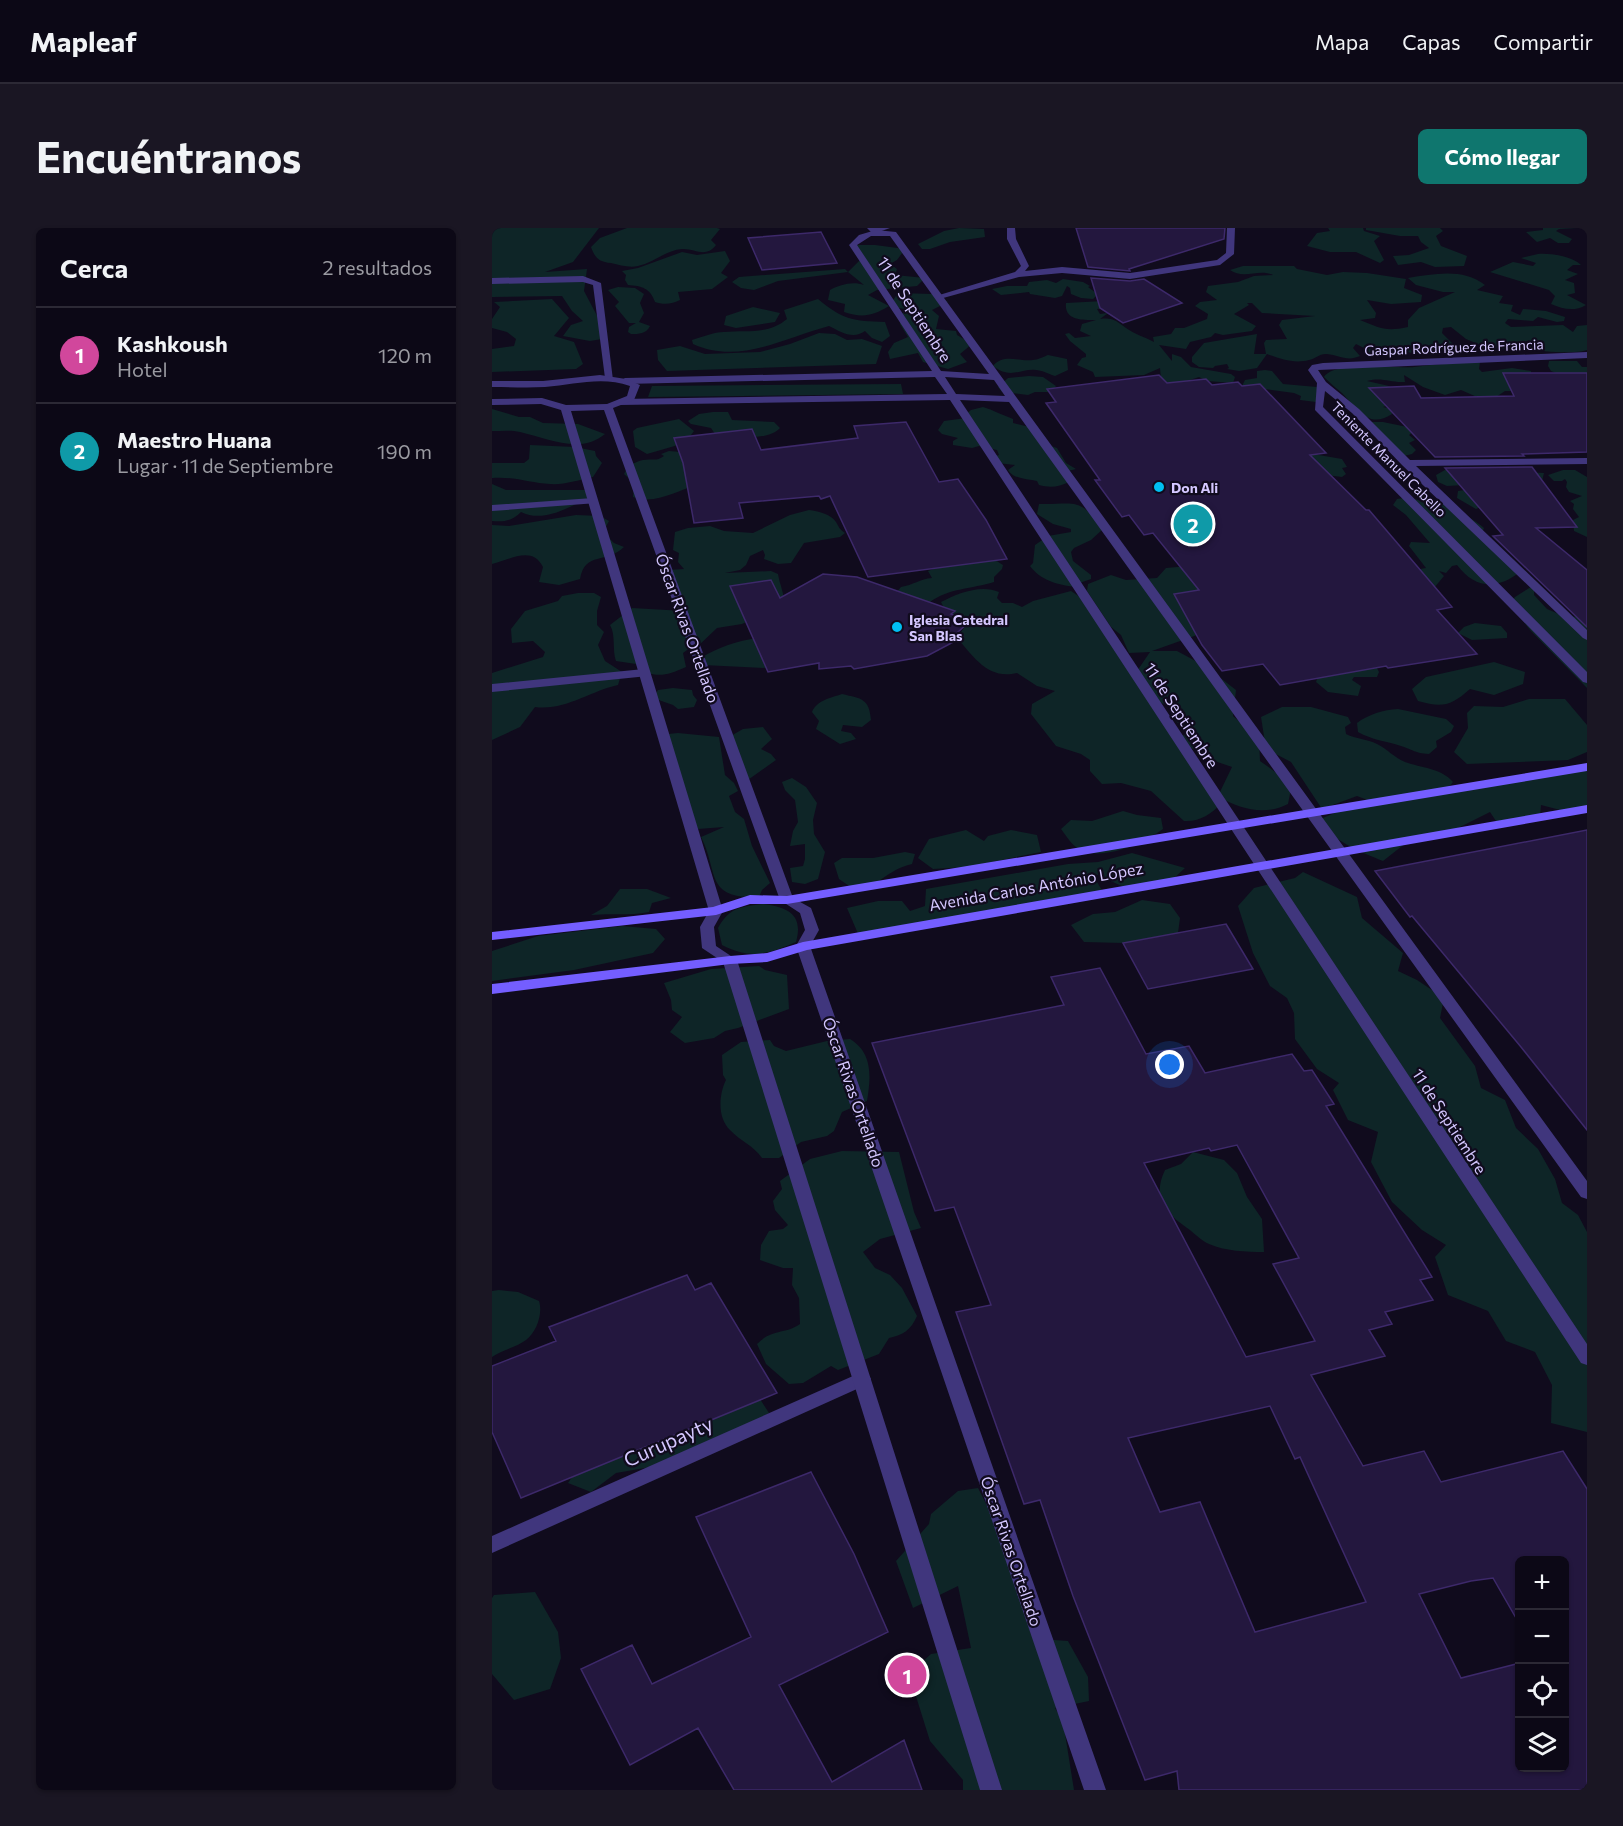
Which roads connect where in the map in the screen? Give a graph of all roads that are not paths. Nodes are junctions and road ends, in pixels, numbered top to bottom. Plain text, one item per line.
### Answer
1 (1011, 228) edge
2 (1232, 228) edge
3 (877, 229) edge
4 (1018, 274) junction
5 (492, 281) edge
6 (939, 298) junction
7 (1587, 355) edge
8 (938, 374) junction
9 (997, 377) junction
10 (610, 378) junction
11 (625, 381) junction
12 (492, 384) edge
13 (546, 384) junction
14 (1322, 385) junction
15 (953, 397) junction
16 (1012, 399) junction
17 (542, 401) junction
18 (492, 402) edge
19 (614, 405) junction
20 (565, 408) junction
21 (1587, 461) edge
22 (1406, 463) junction
23 (593, 501) junction
24 (492, 508) edge
25 (1587, 636) edge
26 (644, 673) junction
27 (1587, 679) edge
28 (492, 688) edge
29 (1587, 767) edge
30 (1587, 809) edge
31 (1312, 813) junction
32 (1236, 826) junction
33 (1339, 851) junction
34 (1261, 864) junction
35 (787, 900) junction
36 (716, 911) junction
37 (492, 936) edge
38 (803, 946) junction
39 (730, 960) junction
40 (492, 989) edge
41 (1587, 1193) edge
42 (1587, 1358) edge
43 (862, 1379) junction
44 (492, 1545) edge
45 (991, 1790) edge
46 (1095, 1790) edge

1 - 4 street
2 - 4 street
3 - 6 street, 11 de Septiembre
3 - 8 street, 11 de Septiembre
4 - 6 street
5 - 10 street
6 - 9 street, 11 de Septiembre
7 - 14 street, Gaspar Rodríguez de Francia
8 - 9 street
8 - 11 street
8 - 15 street, 11 de Septiembre
9 - 16 street, 11 de Septiembre
10 - 11 street
10 - 13 street
11 - 19 street
12 - 13 street
13 - 17 street
14 - 22 street, Teniente Manuel Cabello
14 - 27 street, Teniente Manuel Cabello
15 - 16 street
15 - 19 street
15 - 32 street, 11 de Septiembre
16 - 31 street, 11 de Septiembre
17 - 18 street
17 - 20 street
19 - 20 street
19 - 35 street, Óscar Rivas Ortellado
20 - 23 street
21 - 22 street
22 - 25 street, Teniente Manuel Cabello
23 - 24 street
23 - 26 street
26 - 28 street
26 - 36 street
29 - 31 main road, Avenida Carlos António López
30 - 33 main road, Avenida Carlos António López
31 - 32 main road, Avenida Carlos António López
31 - 33 street, 11 de Septiembre
32 - 34 street, 11 de Septiembre
32 - 35 main road, Avenida Carlos António López
33 - 34 main road, Avenida Carlos António López
33 - 41 street, 11 de Septiembre
34 - 38 main road, Avenida Carlos António López
34 - 42 street, 11 de Septiembre
35 - 36 main road, Avenida Carlos António López
35 - 38 street, Óscar Rivas Ortellado
36 - 37 main road, Avenida Carlos António López
36 - 39 street
38 - 39 main road, Avenida Carlos António López
38 - 46 street, Óscar Rivas Ortellado
39 - 40 main road, Avenida Carlos António López
39 - 43 street
43 - 44 street, Curupayty
43 - 45 street

